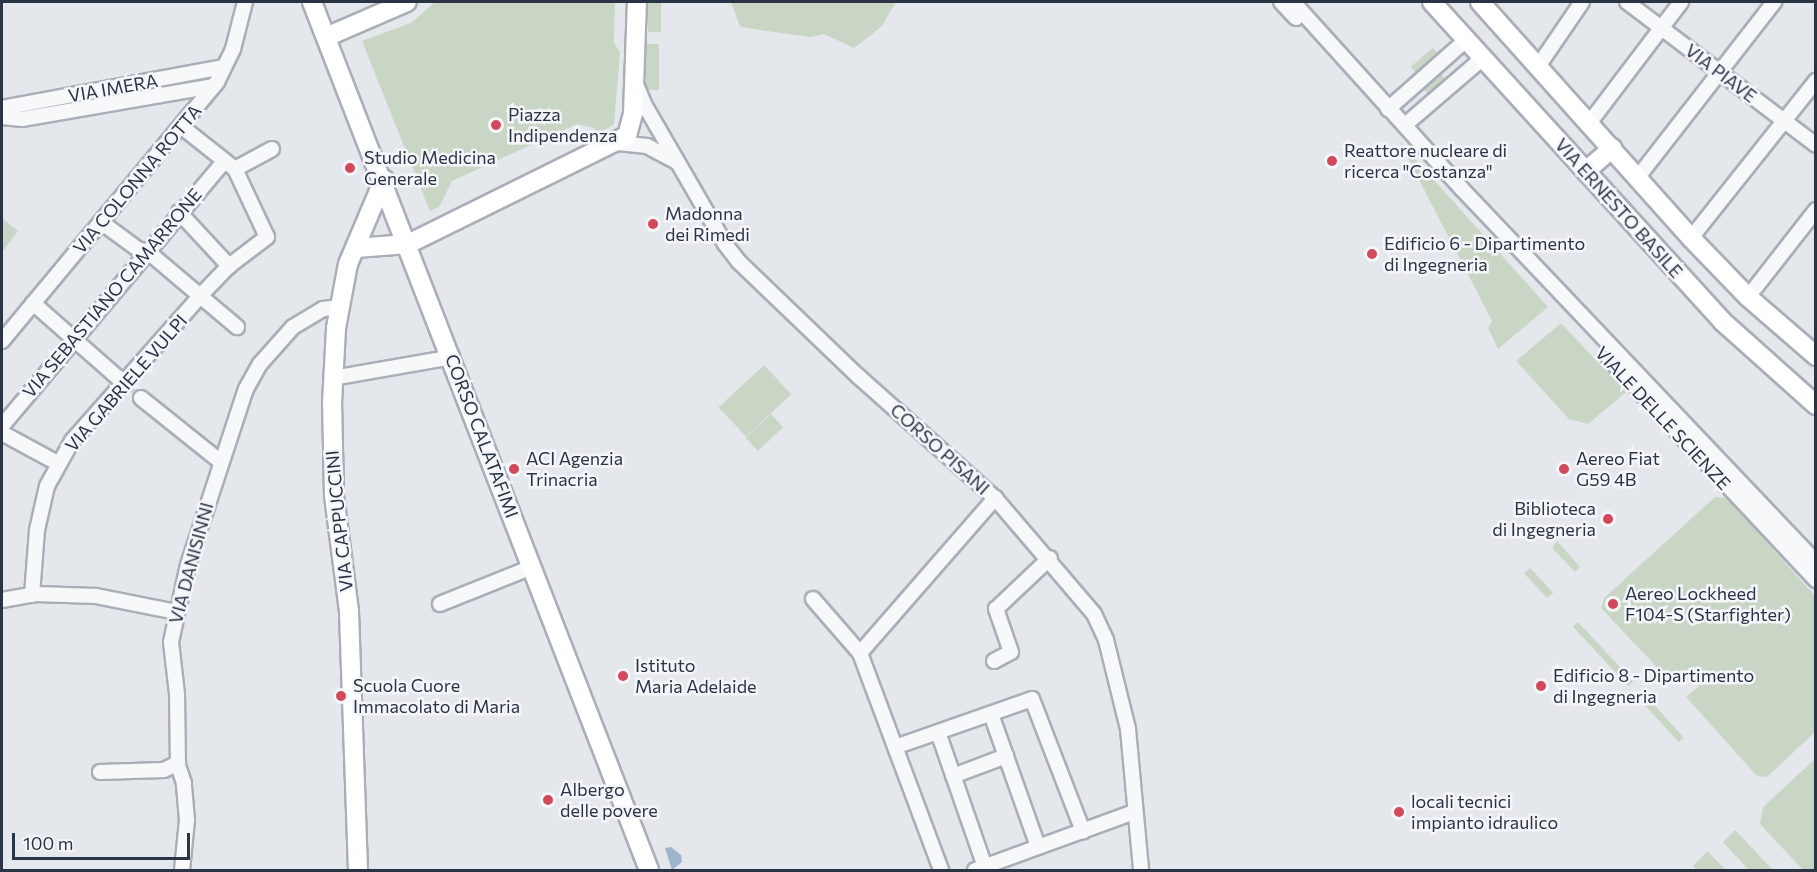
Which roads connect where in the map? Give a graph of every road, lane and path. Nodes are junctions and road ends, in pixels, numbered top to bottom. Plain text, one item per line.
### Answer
1 (245, 2) edge
2 (312, 2) edge
3 (407, 2) edge
4 (637, 2) edge
5 (1281, 2) edge
6 (1293, 2) edge
7 (1432, 2) edge
8 (1480, 2) edge
9 (1582, 2) edge
10 (1627, 2) edge
11 (1681, 2) edge
12 (1774, 2) edge
13 (1661, 28) junction
14 (326, 37) junction
15 (1467, 39) junction
16 (1484, 57) junction
17 (1539, 65) junction
18 (224, 68) junction
19 (1721, 72) junction
20 (634, 76) junction
21 (1815, 81) edge
22 (214, 86) junction
23 (1385, 106) junction
24 (2, 108) edge
25 (2, 117) edge
26 (1590, 122) junction
27 (1784, 122) junction
28 (1405, 126) junction
29 (182, 127) junction
30 (618, 143) junction
31 (1815, 145) edge
32 (1612, 148) junction
33 (272, 149) dead end
34 (230, 165) junction
35 (680, 165) junction
36 (1586, 171) junction
37 (1638, 177) junction
38 (384, 179) junction
39 (1461, 188) junction
40 (1815, 210) edge
41 (179, 212) junction
42 (101, 222) junction
43 (1691, 238) junction
44 (408, 244) junction
45 (356, 248) junction
46 (147, 251) junction
47 (1513, 254) junction
48 (229, 266) junction
49 (201, 295) junction
50 (1748, 297) junction
51 (1568, 298) junction
52 (33, 303) junction
53 (340, 307) junction
54 (237, 327) dead end
55 (72, 338) junction
56 (2, 341) edge
57 (1815, 356) edge
58 (452, 357) junction
59 (333, 378) junction
60 (1643, 382) junction
61 (125, 384) junction
62 (1644, 397) junction
63 (141, 398) dead end
64 (1815, 405) edge
65 (2, 426) edge
66 (2, 433) edge
67 (221, 462) junction
68 (59, 464) junction
69 (1730, 483) dead end
70 (995, 498) junction
71 (1788, 543) junction
72 (1050, 558) junction
73 (1815, 562) edge
74 (532, 567) junction
75 (1815, 574) edge
76 (1815, 580) edge
77 (32, 595) junction
78 (813, 599) dead end
79 (2, 600) edge
80 (440, 604) dead end
81 (176, 612) junction
82 (860, 653) junction
83 (994, 661) dead end
84 (991, 714) junction
85 (938, 732) junction
86 (895, 747) junction
87 (1006, 756) junction
88 (178, 763) junction
89 (100, 772) dead end
90 (953, 776) junction
91 (1134, 812) junction
92 (1083, 831) junction
93 (1038, 847) junction
94 (1007, 865) edge
95 (980, 869) edge
96 (182, 870) edge
97 (358, 870) edge
98 (649, 870) edge
99 (941, 870) edge
100 (1141, 870) edge

1 - 18 street, VIA COLONNA ROTTA
2 - 14 main road, CORSO CALATAFIMI
3 - 14 main road
4 - 20 main road
5 - 23 street, VIALE DELLE SCIENZE
6 - 23 street, VIALE DELLE SCIENZE
7 - 15 main road, VIA ERNESTO BASILE
8 - 17 main road, VIA ERNESTO BASILE
9 - 17 street
10 - 13 street, VIA PIAVE
11 - 13 street
12 - 19 street
13 - 19 street, VIA PIAVE
13 - 26 street
14 - 38 main road, CORSO CALATAFIMI
15 - 16 main road, VIA ERNESTO BASILE
15 - 23 street
16 - 28 street
16 - 36 main road, VIA ERNESTO BASILE
17 - 26 main road, VIA ERNESTO BASILE
18 - 22 street, VIA COLONNA ROTTA
18 - 24 street, VIA IMERA
19 - 27 street, VIA PIAVE
19 - 37 street
20 - 30 main road
20 - 35 street, CORSO PISANI
21 - 27 street
22 - 25 street
22 - 29 street, VIA COLONNA ROTTA
23 - 28 street, VIALE DELLE SCIENZE
26 - 32 main road, VIA ERNESTO BASILE
27 - 31 street, VIA PIAVE
27 - 43 street
28 - 39 street, VIALE DELLE SCIENZE
29 - 34 street
29 - 42 street, VIA COLONNA ROTTA
30 - 35 street
30 - 44 main road
32 - 36 main road
32 - 37 main road, VIA ERNESTO BASILE
33 - 34 street, VIA SEBASTIANO CAMARRONE
34 - 41 street, VIA SEBASTIANO CAMARRONE
34 - 48 street, VIA GABRIELE VULPI
35 - 70 street, CORSO PISANI
36 - 64 main road, VIA ERNESTO BASILE
37 - 43 main road, VIA ERNESTO BASILE
38 - 44 main road, CORSO CALATAFIMI
38 - 45 main road, VIA CAPPUCCINI
39 - 47 street, VIALE DELLE SCIENZE
39 - 51 street, VIALE DELLE SCIENZE
40 - 50 street
41 - 46 street, VIA SEBASTIANO CAMARRONE
41 - 48 street
42 - 46 street
42 - 52 street, VIA COLONNA ROTTA
43 - 50 main road, VIA ERNESTO BASILE
44 - 45 main road
44 - 58 main road, CORSO CALATAFIMI
45 - 53 main road, VIA CAPPUCCINI
46 - 49 street
46 - 55 street, VIA SEBASTIANO CAMARRONE
47 - 51 street, VIALE DELLE SCIENZE
47 - 62 street, VIALE DELLE SCIENZE
48 - 49 street, VIA GABRIELE VULPI
49 - 54 street
49 - 61 street, VIA GABRIELE VULPI
50 - 57 main road, VIA ERNESTO BASILE
51 - 60 street, VIALE DELLE SCIENZE
52 - 55 street
52 - 56 street, VIA COLONNA ROTTA
53 - 59 main road, VIA CAPPUCCINI
53 - 67 street, VIA DANISINNI
55 - 61 street
55 - 65 street, VIA SEBASTIANO CAMARRONE
58 - 59 street
58 - 74 main road, CORSO CALATAFIMI
59 - 97 main road, VIA CAPPUCCINI
60 - 62 street
60 - 71 street, VIALE DELLE SCIENZE
61 - 68 street, VIA GABRIELE VULPI
62 - 71 street, VIALE DELLE SCIENZE
63 - 67 street
66 - 68 street
67 - 81 street, VIA DANISINNI
68 - 77 street, VIA GABRIELE VULPI
69 - 71 street, VIALE DELLE SCIENZE
70 - 72 street, CORSO PISANI
70 - 82 street
71 - 73 street, VIALE DELLE SCIENZE
71 - 75 street
71 - 76 street, VIALE DELLE SCIENZE
72 - 83 street
72 - 91 street, CORSO PISANI
74 - 80 street
74 - 98 main road, CORSO CALATAFIMI
77 - 79 street
77 - 81 street
78 - 82 street
81 - 88 street, VIA DANISINNI
82 - 86 street
84 - 85 street
84 - 87 street
84 - 92 street
85 - 86 street
85 - 90 street
86 - 99 street
87 - 90 street
87 - 93 street
88 - 89 street
88 - 96 street, VIA DANISINNI
90 - 95 street
91 - 92 street
91 - 100 street, CORSO PISANI
92 - 93 street
93 - 94 street
94 - 95 street

